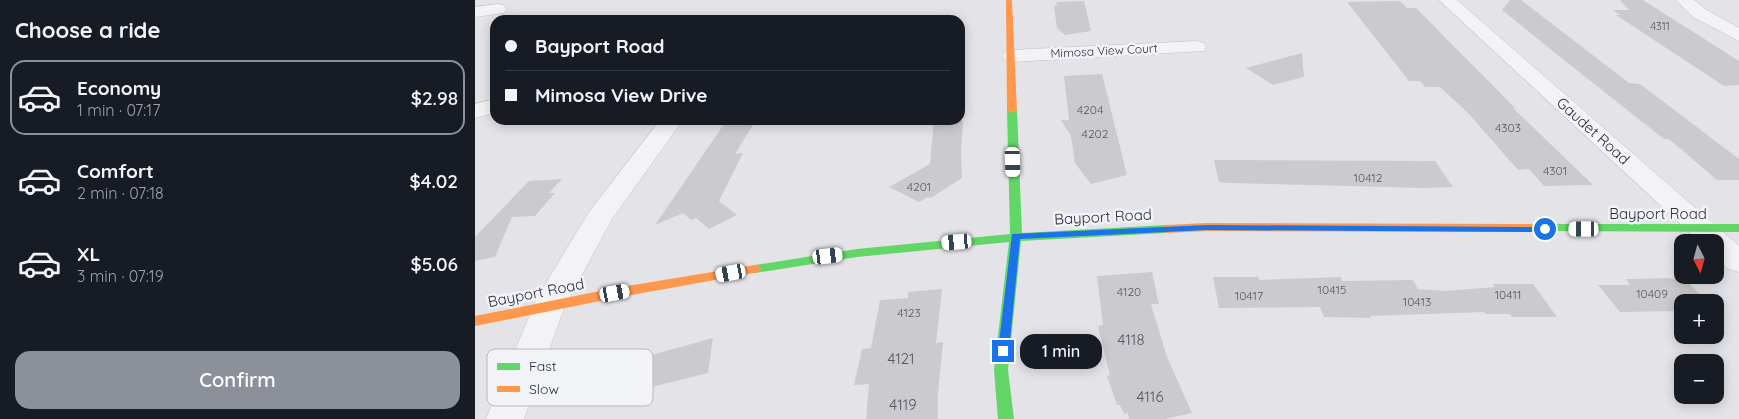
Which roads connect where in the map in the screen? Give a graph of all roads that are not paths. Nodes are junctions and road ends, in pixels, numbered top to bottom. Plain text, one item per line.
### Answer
1 (1009, 0) edge
2 (1447, 0) edge
3 (1684, 0) edge
4 (498, 9) dead end
5 (475, 12) edge
6 (1739, 36) edge
7 (1197, 47) dead end
8 (1012, 56) junction
9 (490, 107) edge
10 (475, 111) edge
11 (668, 125) edge
12 (1739, 228) edge
13 (1702, 229) junction
14 (1015, 236) junction
15 (1739, 262) edge
16 (549, 306) junction
17 (475, 321) edge
18 (532, 349) edge
19 (510, 406) edge
20 (505, 419) edge
21 (1006, 419) edge

1 - 8 street
2 - 13 street, Gaudet Road
3 - 6 street
4 - 5 street
7 - 8 street, Mimosa View Court
8 - 14 street
9 - 10 street
11 - 16 street
12 - 13 street, Bayport Road
13 - 14 street, Bayport Road
13 - 15 street, Gaudet Road
14 - 16 street, Bayport Road
14 - 21 street
16 - 17 street, Bayport Road
16 - 18 street
19 - 20 street

